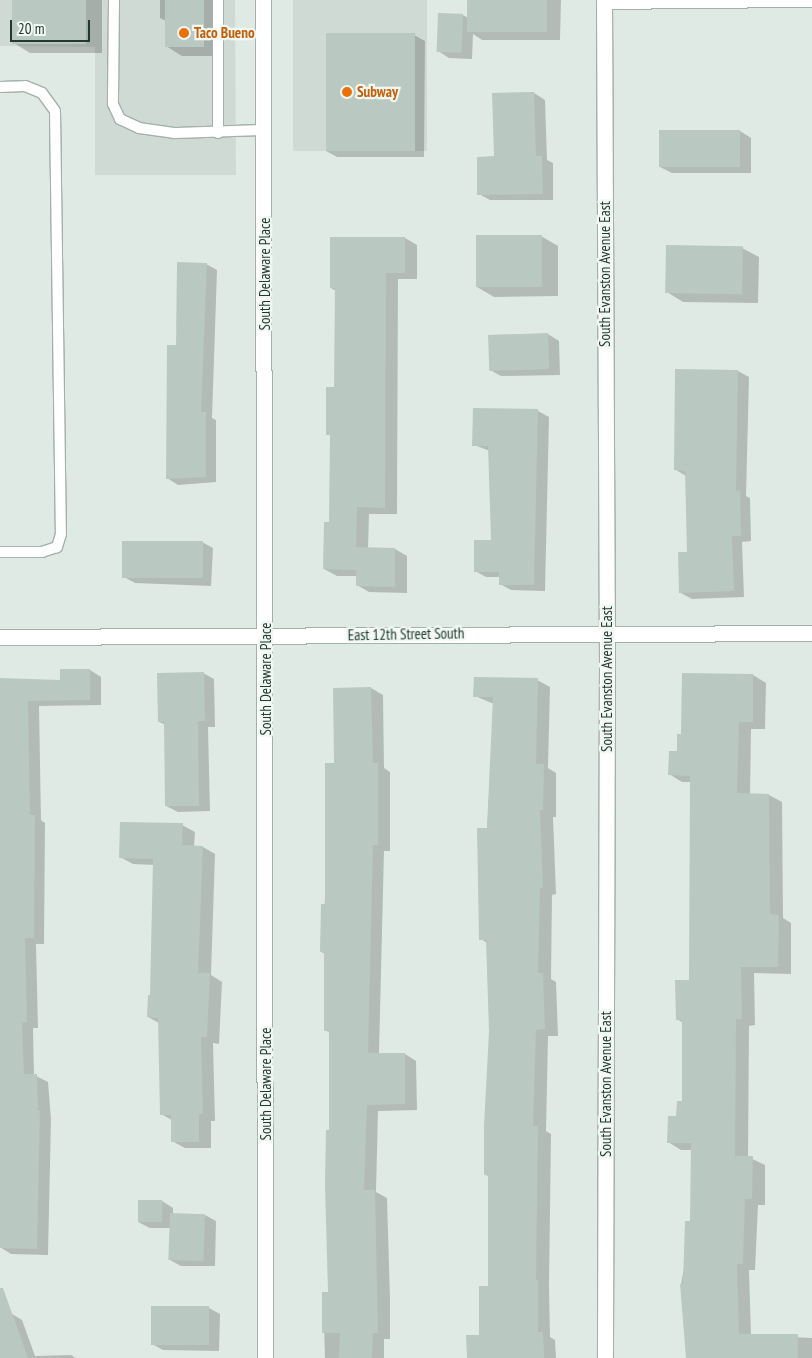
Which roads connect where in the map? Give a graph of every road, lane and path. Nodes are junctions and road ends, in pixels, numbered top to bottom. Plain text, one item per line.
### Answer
1 (114, 0) edge
2 (218, 0) edge
3 (263, 0) edge
4 (714, 1) edge
5 (604, 2) edge
6 (812, 2) edge
7 (0, 87) edge
8 (264, 130) junction
9 (218, 133) junction
10 (0, 552) edge
11 (607, 632) junction
12 (812, 633) edge
13 (266, 636) junction
14 (0, 637) edge
15 (265, 1358) edge
16 (605, 1358) edge

1 - 9 lane
2 - 9 lane
3 - 8 street, South Delaware Place
4 - 5 lane
4 - 6 lane
5 - 11 street, South Evanston Avenue East
7 - 10 lane
8 - 9 lane
8 - 13 street, South Delaware Place
11 - 12 street, East 12th Street South
11 - 13 street, East 12th Street South
11 - 16 street, South Evanston Avenue East
13 - 14 street, East 12th Street South
13 - 15 street, South Delaware Place

